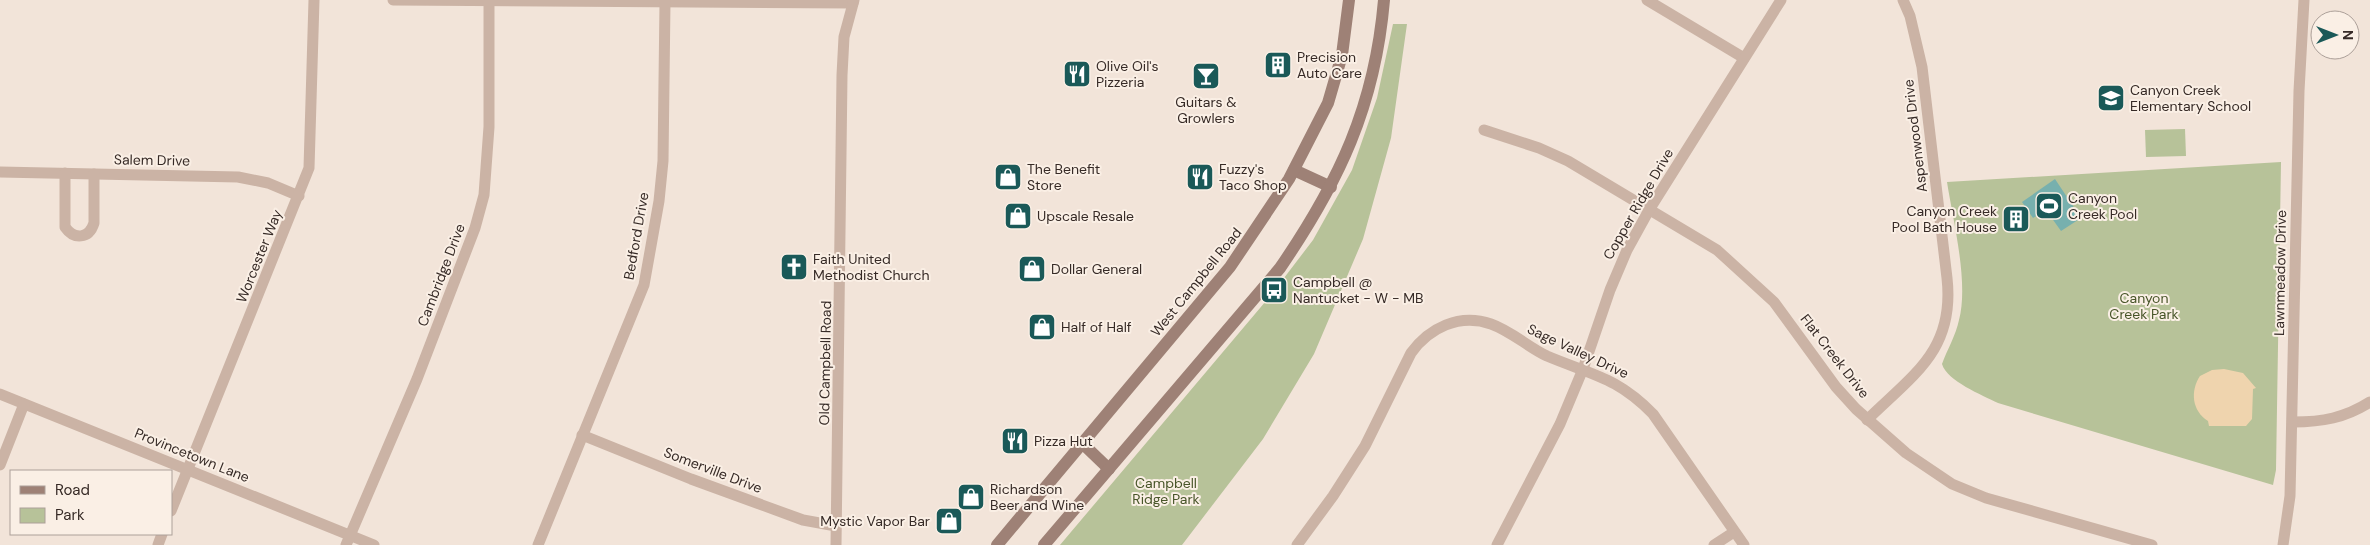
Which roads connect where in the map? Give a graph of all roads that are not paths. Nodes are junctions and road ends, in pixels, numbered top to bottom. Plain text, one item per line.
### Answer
1 (314, 0) edge
2 (393, 0) edge
3 (1349, 0) edge
4 (1384, 0) edge
5 (1648, 0) edge
6 (1781, 0) edge
7 (1903, 0) edge
8 (2304, 0) edge
9 (489, 1) edge
10 (853, 1) edge
11 (665, 2) junction
12 (1744, 58) junction
13 (1484, 130) dead end
14 (1294, 170) junction
15 (0, 172) edge
16 (65, 172) junction
17 (94, 174) junction
18 (1330, 188) junction
19 (299, 196) junction
20 (1649, 210) junction
21 (1583, 369) junction
22 (0, 394) edge
23 (2370, 402) edge
24 (24, 404) junction
25 (1867, 420) junction
26 (2293, 422) junction
27 (582, 435) junction
28 (1082, 443) junction
29 (0, 465) edge
30 (1109, 469) junction
31 (189, 470) junction
32 (172, 509) edge
33 (836, 526) junction
34 (1734, 532) junction
35 (348, 540) edge
36 (374, 545) edge
37 (538, 545) edge
38 (836, 545) edge
39 (997, 545) edge
40 (1044, 545) edge
41 (1297, 545) edge
42 (1498, 545) edge
43 (1714, 545) edge
44 (1744, 545) edge
45 (2152, 545) edge
46 (2283, 545) edge

1 - 19 street, Worcester Way
2 - 9 street
3 - 14 main road, West Campbell Road
4 - 18 main road
5 - 12 street
6 - 12 street, Copper Ridge Drive
7 - 25 street, Aspenwood Drive
8 - 26 street, Lawnmeadow Drive
9 - 11 street
9 - 35 street, Cambridge Drive
10 - 11 street
10 - 33 street, Old Campbell Road
11 - 27 street, Bedford Drive
12 - 20 street, Copper Ridge Drive
13 - 20 street, Flat Creek Drive
14 - 18 main road
14 - 28 main road, West Campbell Road
15 - 16 street, Salem Drive
16 - 17 street, Salem Drive
16 - 17 street
17 - 19 street, Salem Drive
18 - 30 main road
19 - 31 street, Worcester Way
20 - 21 street, Copper Ridge Drive
20 - 25 street, Flat Creek Drive
21 - 34 street, Sage Valley Drive
21 - 41 street, Sage Valley Drive
21 - 42 street, Copper Ridge Drive
22 - 24 street, Provincetown Lane
23 - 26 street
24 - 29 street
24 - 31 street, Provincetown Lane
25 - 45 street, Flat Creek Drive
26 - 46 street, Lawnmeadow Drive
27 - 33 street, Somerville Drive
27 - 37 street, Bedford Drive
28 - 30 main road
28 - 39 main road, West Campbell Road
30 - 40 main road
31 - 32 street, Worcester Way
31 - 35 street, Provincetown Lane
33 - 38 street, Old Campbell Road
34 - 43 street
34 - 44 street, Sage Valley Drive
35 - 36 street, Provincetown Lane

